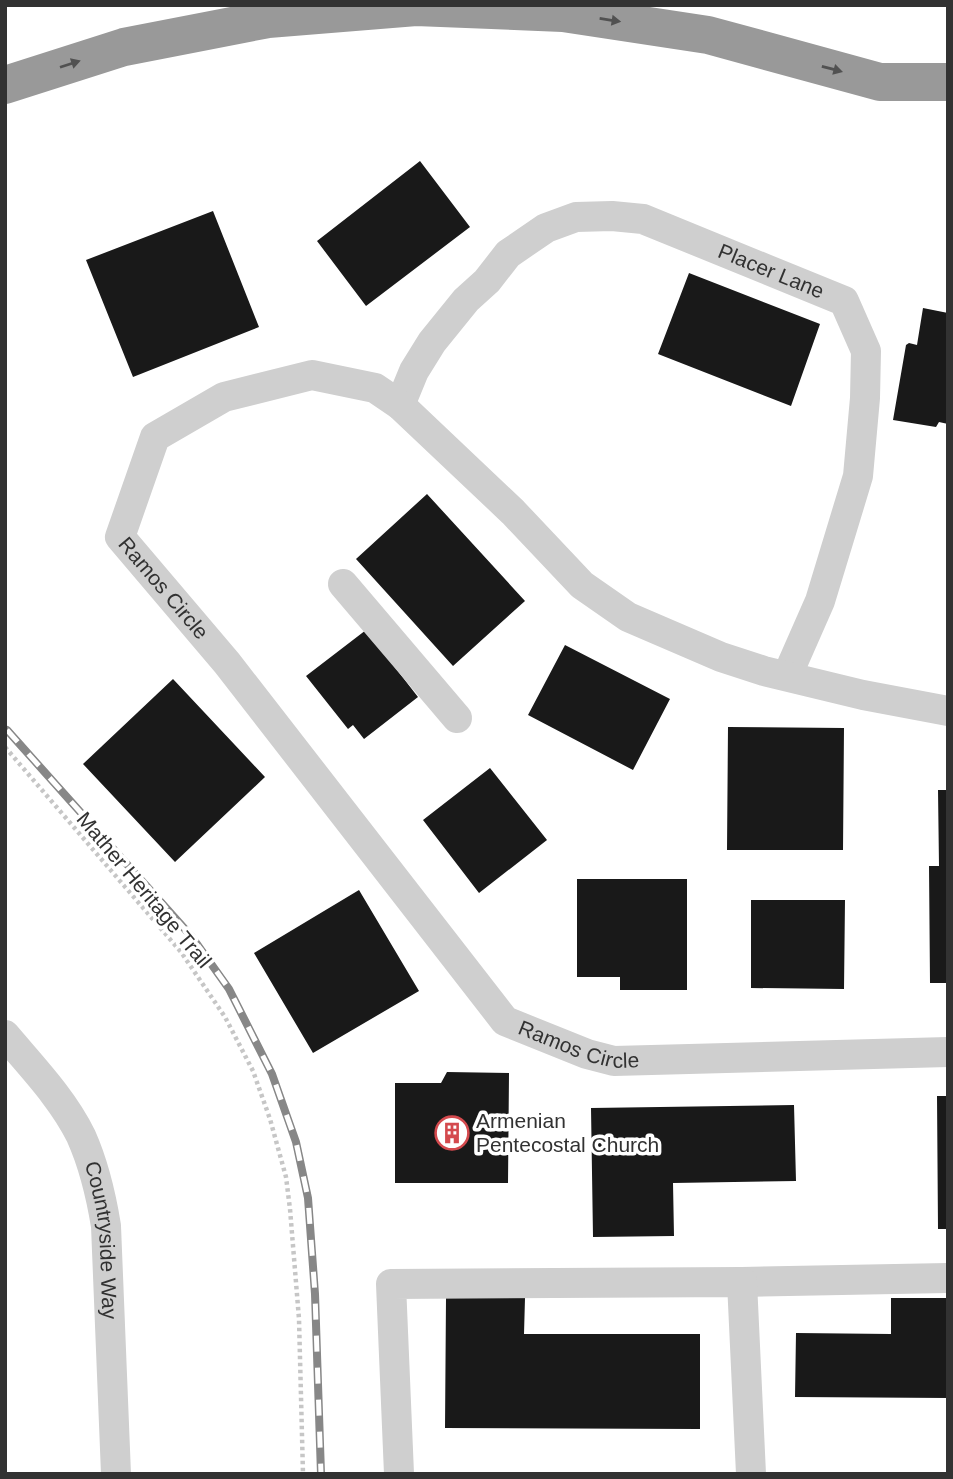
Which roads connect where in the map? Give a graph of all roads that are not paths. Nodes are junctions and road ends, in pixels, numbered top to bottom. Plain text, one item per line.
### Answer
1 (948, 82) edge
2 (5, 85) edge
3 (400, 405) junction
4 (343, 584) dead end
5 (788, 676) junction
6 (948, 711) edge
7 (457, 718) dead end
8 (5, 1035) edge
9 (948, 1052) edge
10 (948, 1278) edge
11 (742, 1282) junction
12 (116, 1474) edge
13 (399, 1474) edge
14 (751, 1474) edge

2 -> 1 highway
3 - 5 street, Ramos Circle
3 - 5 street, Placer Lane
3 - 9 street, Ramos Circle
4 - 7 street
5 - 6 street, Ramos Circle
8 - 12 street, Countryside Way
10 - 11 street
11 - 13 street
11 - 14 street

